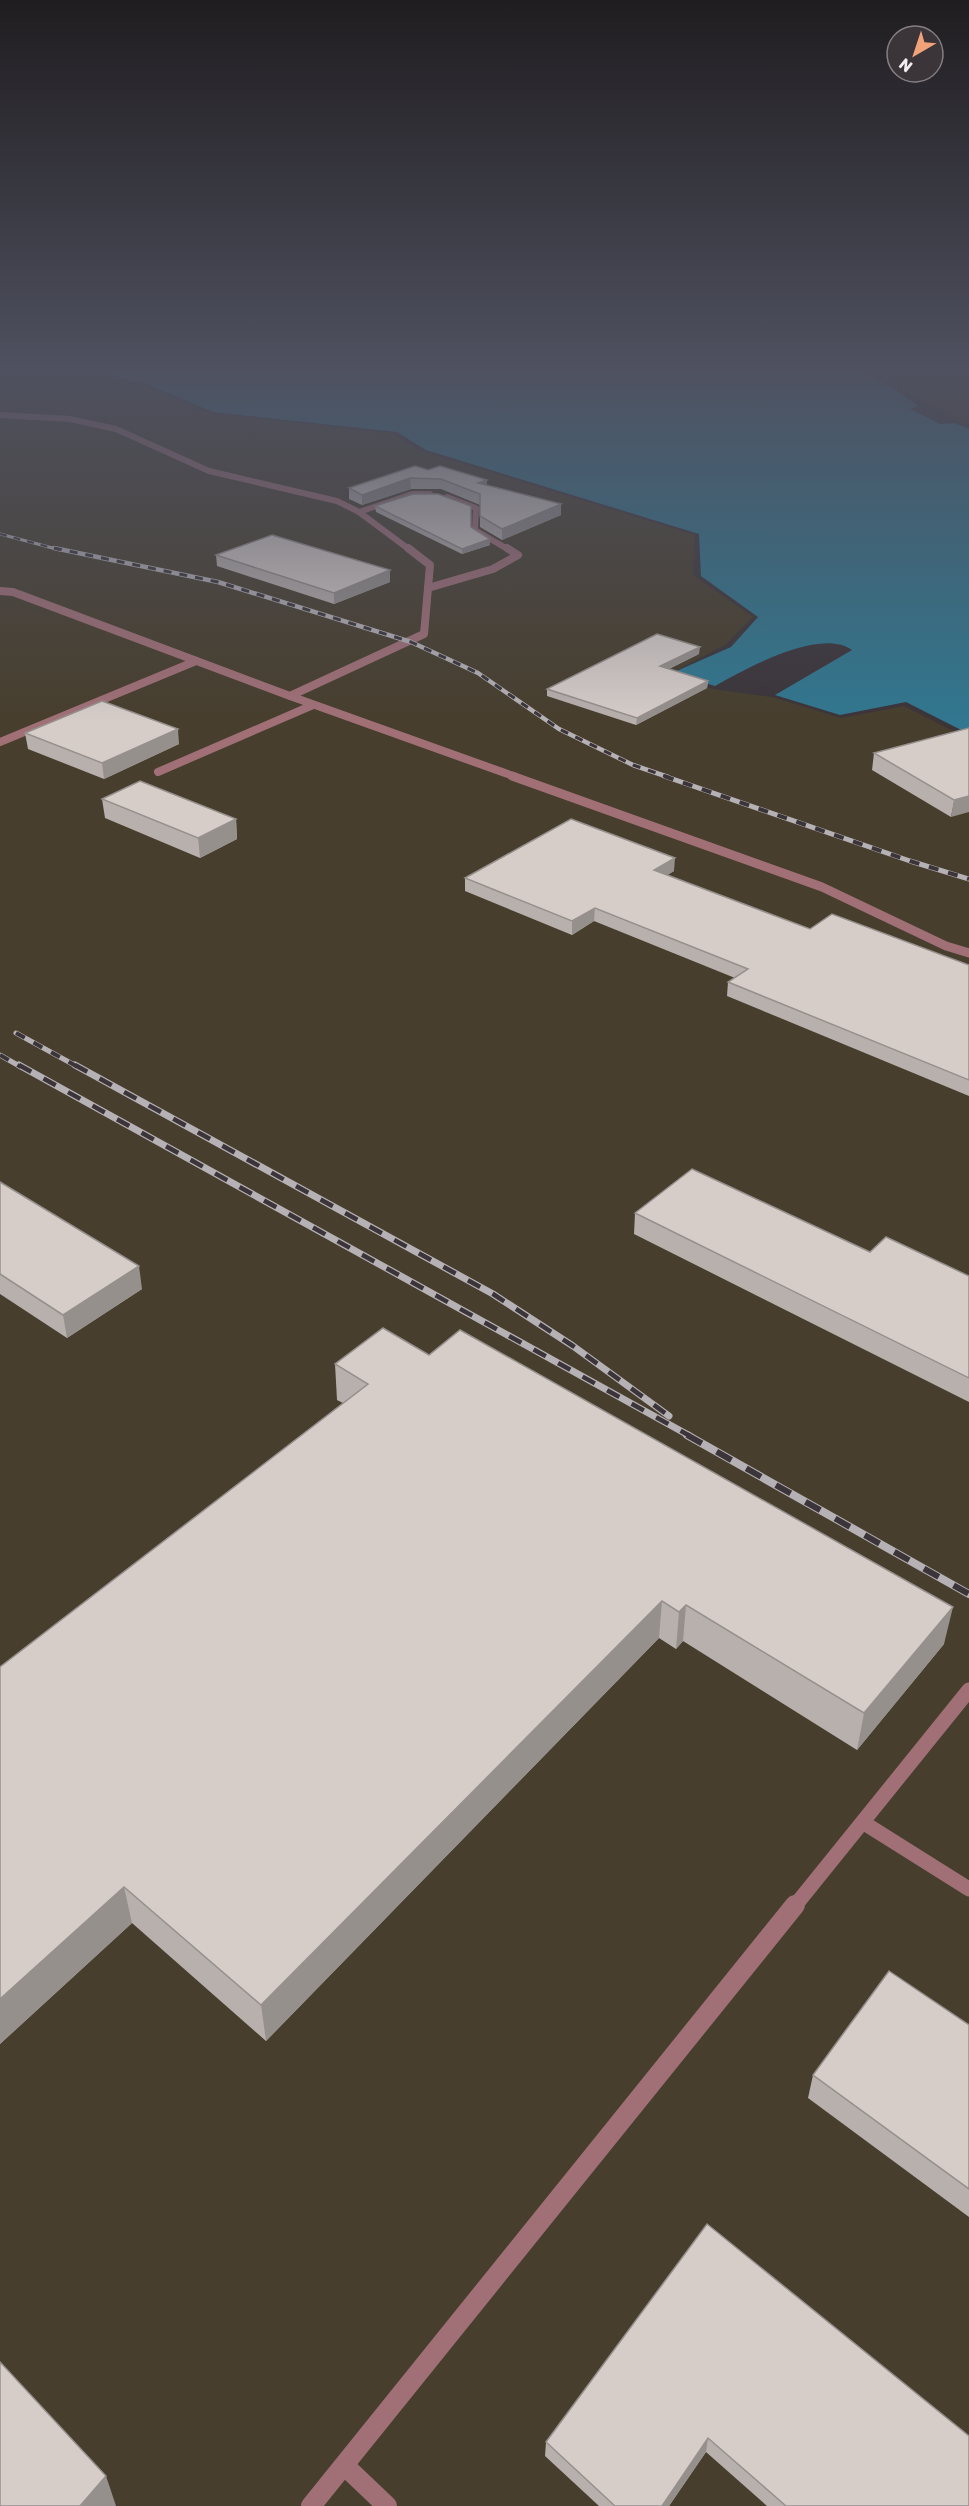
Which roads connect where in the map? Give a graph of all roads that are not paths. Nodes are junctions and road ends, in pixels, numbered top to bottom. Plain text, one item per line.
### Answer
1 (282, 488) edge
2 (359, 512) junction
3 (428, 588) junction
4 (0, 591) edge
5 (196, 661) junction
6 (290, 696) junction
7 (314, 705) junction
8 (0, 742) edge
9 (158, 772) dead end
10 (969, 953) edge
11 (969, 1690) edge
12 (864, 1823) junction
13 (969, 1889) edge
14 (345, 2466) junction
15 (311, 2506) edge
16 (387, 2506) edge

1 - 2 lane
2 - 3 lane
2 - 3 lane
3 - 6 lane
4 - 5 lane
5 - 6 lane
5 - 8 lane
6 - 7 lane
7 - 9 lane
7 - 10 lane
11 - 12 lane
12 - 13 lane
12 - 14 lane
14 - 15 lane
14 - 16 lane

